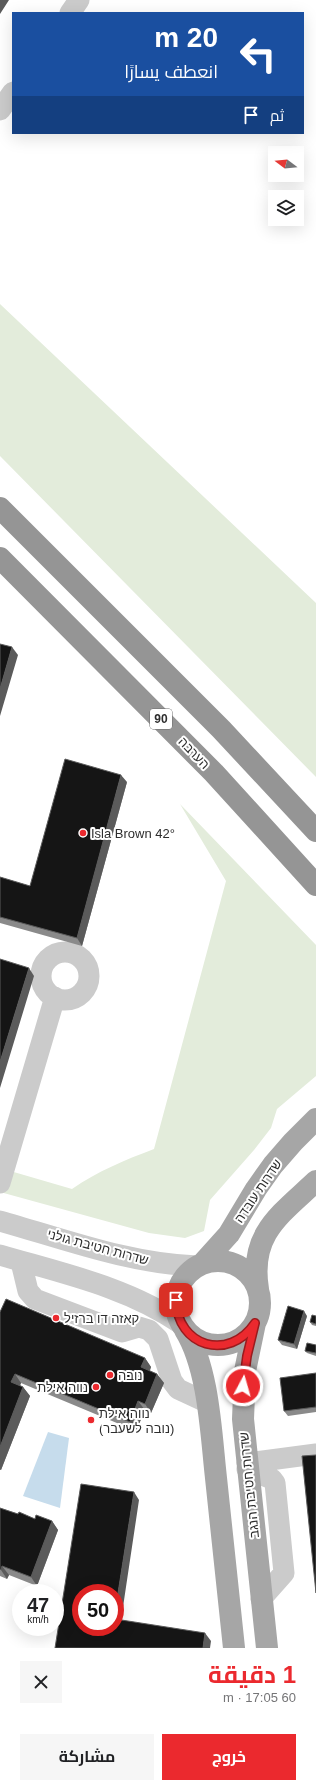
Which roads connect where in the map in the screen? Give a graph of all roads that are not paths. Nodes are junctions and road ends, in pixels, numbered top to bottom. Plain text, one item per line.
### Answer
1 (12, 93) edge
2 (0, 110) edge
3 (0, 508) edge
4 (0, 558) edge
5 (316, 831) edge
6 (316, 885) edge
7 (55, 997) dead end
8 (316, 1119) edge
9 (316, 1181) edge
10 (0, 1183) edge
11 (0, 1221) edge
12 (0, 1256) edge
13 (21, 1262) junction
14 (199, 1265) junction
15 (258, 1290) junction
16 (255, 1323) junction
17 (183, 1327) junction
18 (206, 1402) junction
19 (316, 1454) edge
20 (247, 1466) junction
21 (234, 1648) edge
22 (267, 1648) edge

1 - 2 street
3 - 5 highway
4 - 6 highway, הערבה / 90
7 - 10 street
8 - 14 main road, שדרות עובדה
9 - 15 main road
11 - 14 street, שדרות חטיבת גולני
12 - 13 street
13 - 17 street
13 - 18 street
14 - 15 main road
14 - 17 main road
15 - 16 main road
16 - 17 main road
16 - 20 main road, שדרות חטיבת הנגב
17 - 18 main road
18 - 21 main road
19 - 20 street
20 - 22 main road, שדרות חטיבת הנגב

